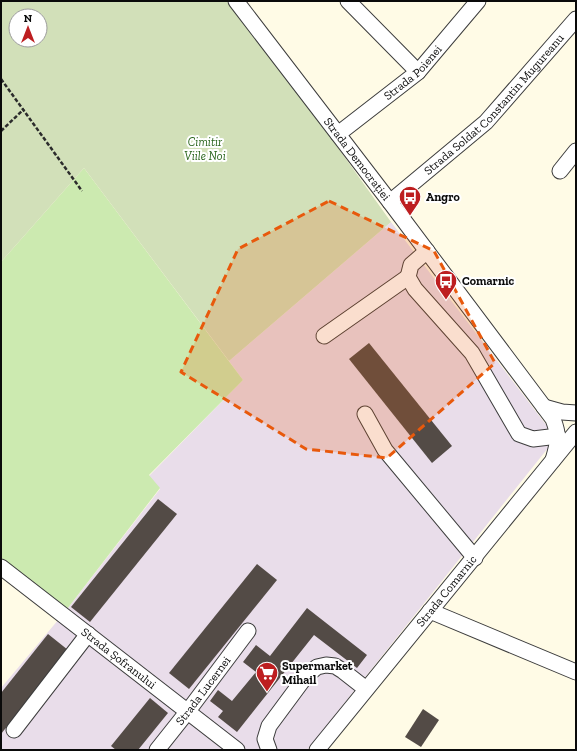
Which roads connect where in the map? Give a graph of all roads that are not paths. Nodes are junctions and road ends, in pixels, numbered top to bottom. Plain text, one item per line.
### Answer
1 (236, 1) edge
2 (348, 1) edge
3 (478, 1) edge
4 (576, 19) edge
5 (418, 72) junction
6 (338, 134) junction
7 (576, 152) edge
8 (560, 170) dead end
9 (390, 202) junction
10 (426, 251) junction
11 (408, 277) junction
12 (324, 336) dead end
13 (544, 407) junction
14 (576, 413) edge
15 (365, 414) dead end
16 (576, 432) edge
17 (558, 436) junction
18 (553, 460) junction
19 (475, 558) junction
20 (1, 568) edge
21 (430, 611) junction
22 (248, 631) dead end
23 (88, 634) junction
24 (576, 672) edge
25 (366, 689) junction
26 (188, 712) junction
27 (14, 730) dead end
28 (157, 750) edge
29 (237, 750) edge
30 (269, 750) edge
31 (317, 750) edge

1 - 6 street, Strada Democrației
2 - 5 street
3 - 5 street, Strada Poienei
4 - 9 street, Strada Soldat Constantin Mugureanu
5 - 6 street, Strada Poienei
6 - 9 street, Strada Democrației
7 - 8 street
9 - 10 street, Strada Democrației
10 - 11 street
10 - 13 street, Strada Democrației
11 - 12 street
11 - 17 street
13 - 14 street
13 - 17 street, Strada Democrației
15 - 19 street
16 - 18 street, Strada Comarnic
17 - 18 street
18 - 19 street, Strada Comarnic
19 - 21 street, Strada Comarnic
20 - 23 street, Strada Șofranului
21 - 24 street
21 - 25 street, Strada Comarnic
22 - 26 street, Strada Lucernei
23 - 26 street, Strada Șofranului
23 - 27 street
25 - 30 street
25 - 31 street, Strada Comarnic
26 - 28 street, Strada Lucernei
26 - 29 street, Strada Șofranului

